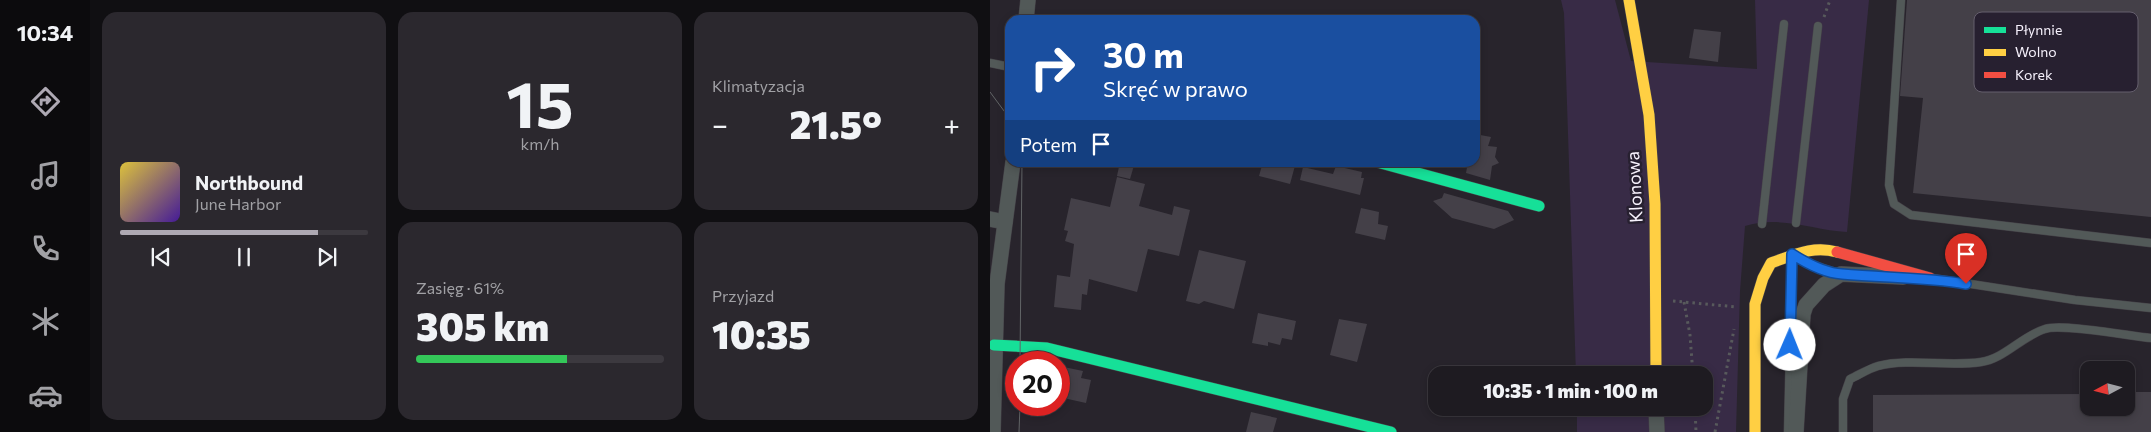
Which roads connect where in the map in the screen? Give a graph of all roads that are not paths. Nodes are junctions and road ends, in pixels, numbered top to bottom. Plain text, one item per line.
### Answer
1 (1028, 0) edge
2 (1629, 0) edge
3 (1900, 0) edge
4 (1026, 15) edge
5 (1784, 24) dead end
6 (1818, 26) road end
7 (990, 63) edge
8 (1005, 67) edge
9 (1013, 167) edge
10 (1395, 167) edge
11 (1539, 206) dead end
12 (997, 221) edge
13 (1796, 223) dead end
14 (1762, 224) dead end
15 (2151, 243) edge
16 (1792, 254) junction
17 (1841, 274) junction
18 (1930, 278) junction
19 (2151, 308) edge
20 (2151, 338) edge
21 (994, 345) junction
22 (1656, 366) edge
23 (1656, 416) edge
24 (993, 432) edge
25 (1391, 432) edge
26 (1657, 432) edge
27 (1755, 432) edge
28 (1788, 432) edge
29 (1796, 432) edge
30 (1843, 432) edge

1 - 4 street
2 - 22 street, Klonowa
3 - 15 lane
5 - 14 lane
6 - 13 lane
7 - 8 lane
9 - 12 street
10 - 11 street
12 - 21 street
16 - 17 lane
16 - 18 street
16 - 27 street
16 - 28 lane
17 - 18 street
17 - 29 street
18 - 19 lane
20 - 30 lane
21 - 24 street
21 - 25 street
23 - 26 street

